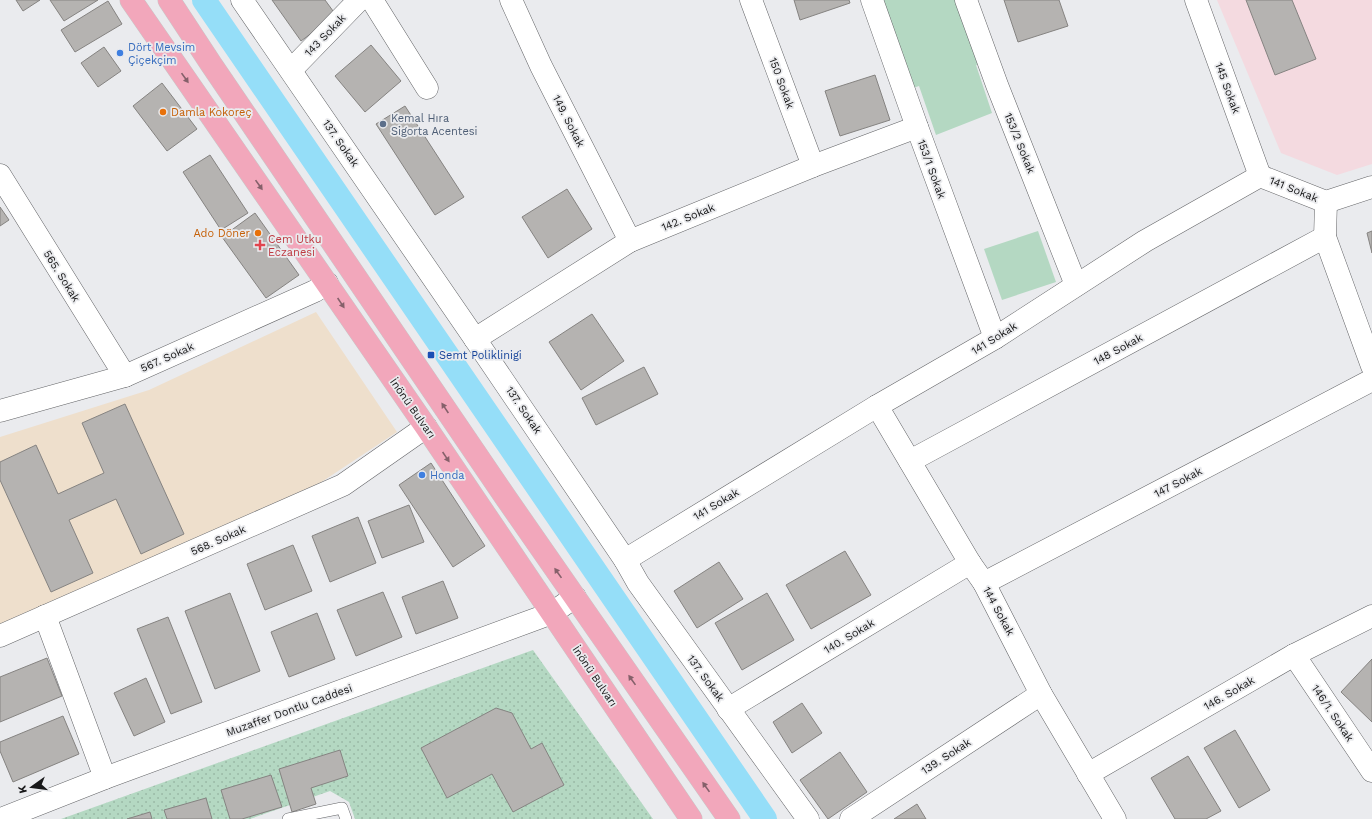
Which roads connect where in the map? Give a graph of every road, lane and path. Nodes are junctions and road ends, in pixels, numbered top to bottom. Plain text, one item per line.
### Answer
1 (130, 0) edge
2 (169, 0) edge
3 (242, 0) edge
4 (359, 0) edge
5 (372, 0) edge
6 (511, 0) edge
7 (751, 0) edge
8 (872, 0) edge
9 (966, 0) edge
10 (1196, 0) edge
11 (291, 70) junction
12 (427, 88) dead end
13 (917, 127) junction
14 (812, 166) junction
15 (0, 175) edge
16 (1260, 176) junction
17 (1372, 187) edge
18 (1326, 202) junction
19 (1325, 237) junction
20 (630, 241) junction
21 (327, 283) junction
22 (1076, 285) junction
23 (995, 338) junction
24 (475, 339) junction
25 (1372, 366) edge
26 (125, 376) junction
27 (1372, 380) edge
28 (877, 406) junction
29 (0, 410) edge
30 (426, 427) junction
31 (910, 461) junction
32 (625, 560) junction
33 (970, 562) junction
34 (984, 583) junction
35 (575, 597) junction
36 (552, 613) junction
37 (45, 616) junction
38 (1372, 616) edge
39 (0, 636) edge
40 (1294, 655) junction
41 (1041, 694) junction
42 (728, 709) junction
43 (1372, 771) edge
44 (1088, 774) junction
45 (104, 778) junction
46 (1, 819) edge
47 (288, 819) edge
48 (346, 819) edge
49 (691, 819) edge
50 (729, 819) edge
51 (808, 819) edge
52 (851, 819) edge
53 (1115, 819) edge

1 -> 21 main road, İnönü Bulvarı
35 -> 2 main road
3 - 11 street, 137. Sokak
4 - 11 street, 143 Sokak
5 - 12 street
6 - 20 street, 149. Sokak
7 - 14 street, 150 Sokak
8 - 13 street, 153/1 Sokak
9 - 22 street, 153/2 Sokak
10 - 16 street, 145 Sokak
11 - 24 street, 137. Sokak
13 - 14 street, 142. Sokak
13 - 23 street, 153/1 Sokak
14 - 20 street, 142. Sokak
15 - 26 street, 565. Sokak
16 - 18 street, 141 Sokak
16 - 22 street, 141 Sokak
17 - 18 street, 141 Sokak
18 - 19 street
19 - 25 street
19 - 31 street, 148 Sokak
20 - 24 street, 142. Sokak
21 - 26 street, 567. Sokak
21 -> 30 main road, İnönü Bulvarı
22 - 23 street, 141 Sokak
23 - 28 street, 141 Sokak
24 - 32 street, 137. Sokak
26 - 29 street, 567. Sokak
27 - 34 street, 147 Sokak
28 - 31 street, 144 Sokak
28 - 32 street, 141 Sokak
30 -> 36 main road, İnönü Bulvarı
30 - 37 street, 568. Sokak
31 - 33 street, 144 Sokak
32 - 42 street, 137. Sokak
33 - 34 street, 144 Sokak
33 - 42 street, 140. Sokak
34 - 41 street, 144 Sokak
35 - 36 street, Muzaffer Dontlu Caddesi
50 -> 35 main road
36 - 45 street, Muzaffer Dontlu Caddesi
36 - 49 main road, İnönü Bulvarı
37 - 39 street, 568. Sokak
37 - 45 street
38 - 40 street, 146. Sokak
40 - 43 street, 146/1. Sokak
40 - 44 street, 146. Sokak
41 - 44 street, 144 Sokak
41 - 52 street, 139. Sokak
42 - 51 street, 137. Sokak
44 - 53 street, 144 Sokak
45 - 46 street, Muzaffer Dontlu Caddesi
47 - 48 lane

